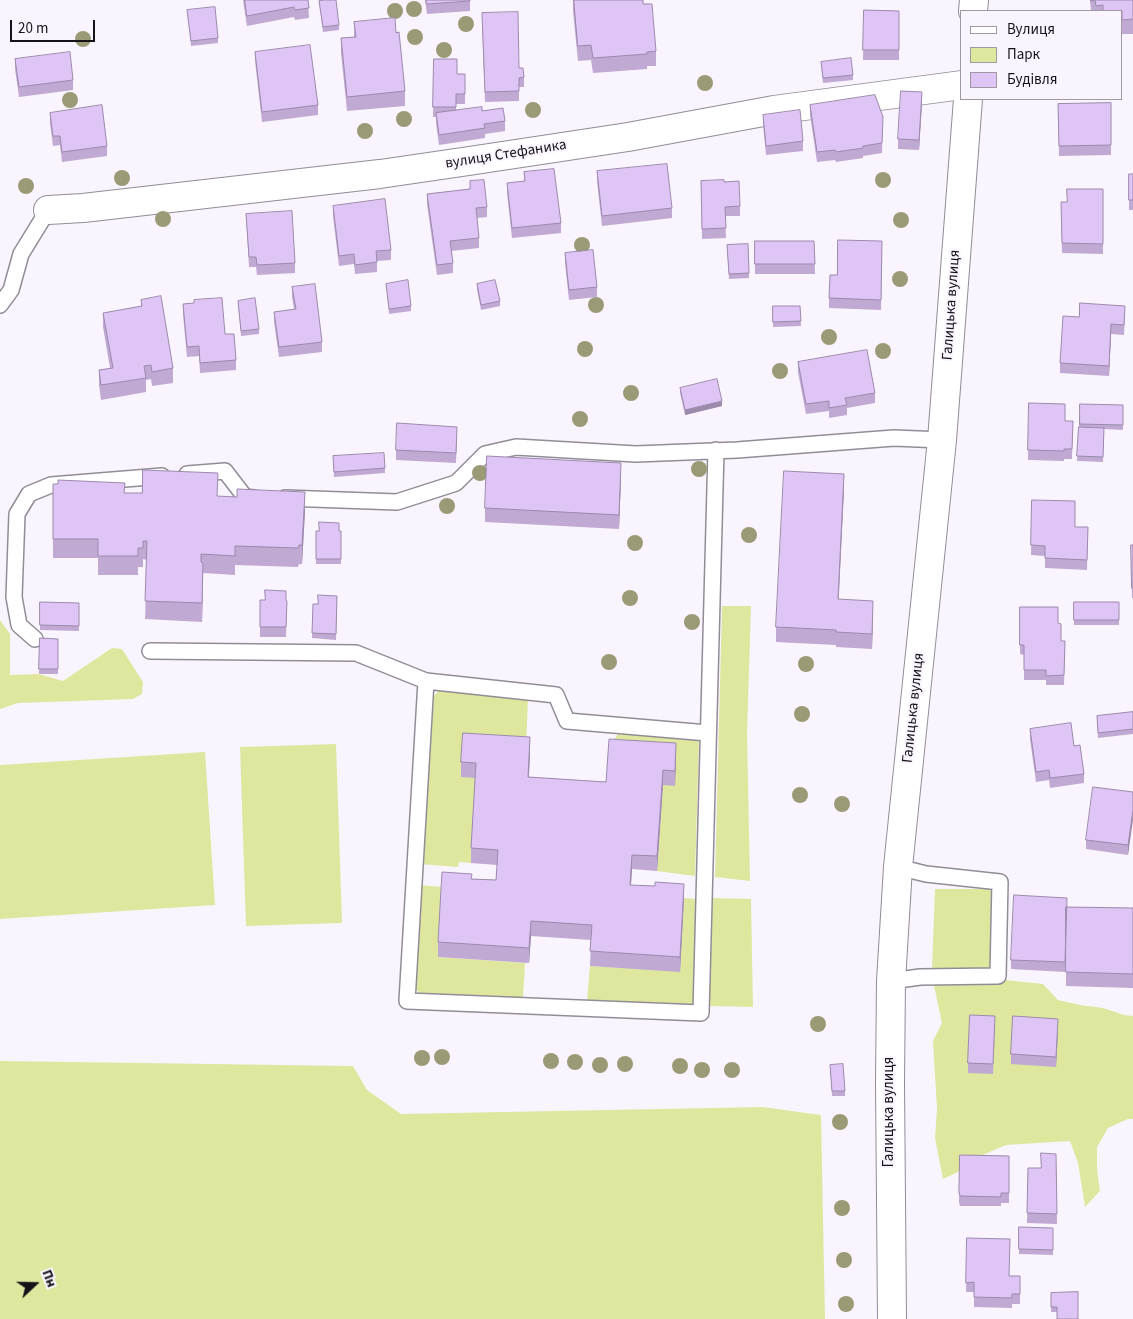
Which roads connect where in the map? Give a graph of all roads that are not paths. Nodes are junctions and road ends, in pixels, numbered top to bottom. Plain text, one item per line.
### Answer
1 (960, 85) edge
2 (968, 100) edge
3 (48, 210) joint
4 (0, 305) edge
5 (942, 440) junction
6 (716, 450) junction
7 (35, 639) dead end
8 (150, 651) dead end
9 (426, 681) junction
10 (708, 733) junction
11 (898, 867) junction
12 (891, 981) junction
13 (892, 1319) edge

1 - 3 street, вулиця Стефаника
2 - 5 street, Галицька вулиця
3 - 4 lane
5 - 6 lane
5 - 11 street, Галицька вулиця
6 - 7 lane
6 - 10 lane
8 - 9 lane
9 - 10 lane
9 - 10 lane
11 - 12 street, Галицька вулиця
11 - 12 lane
12 - 13 street, Галицька вулиця

